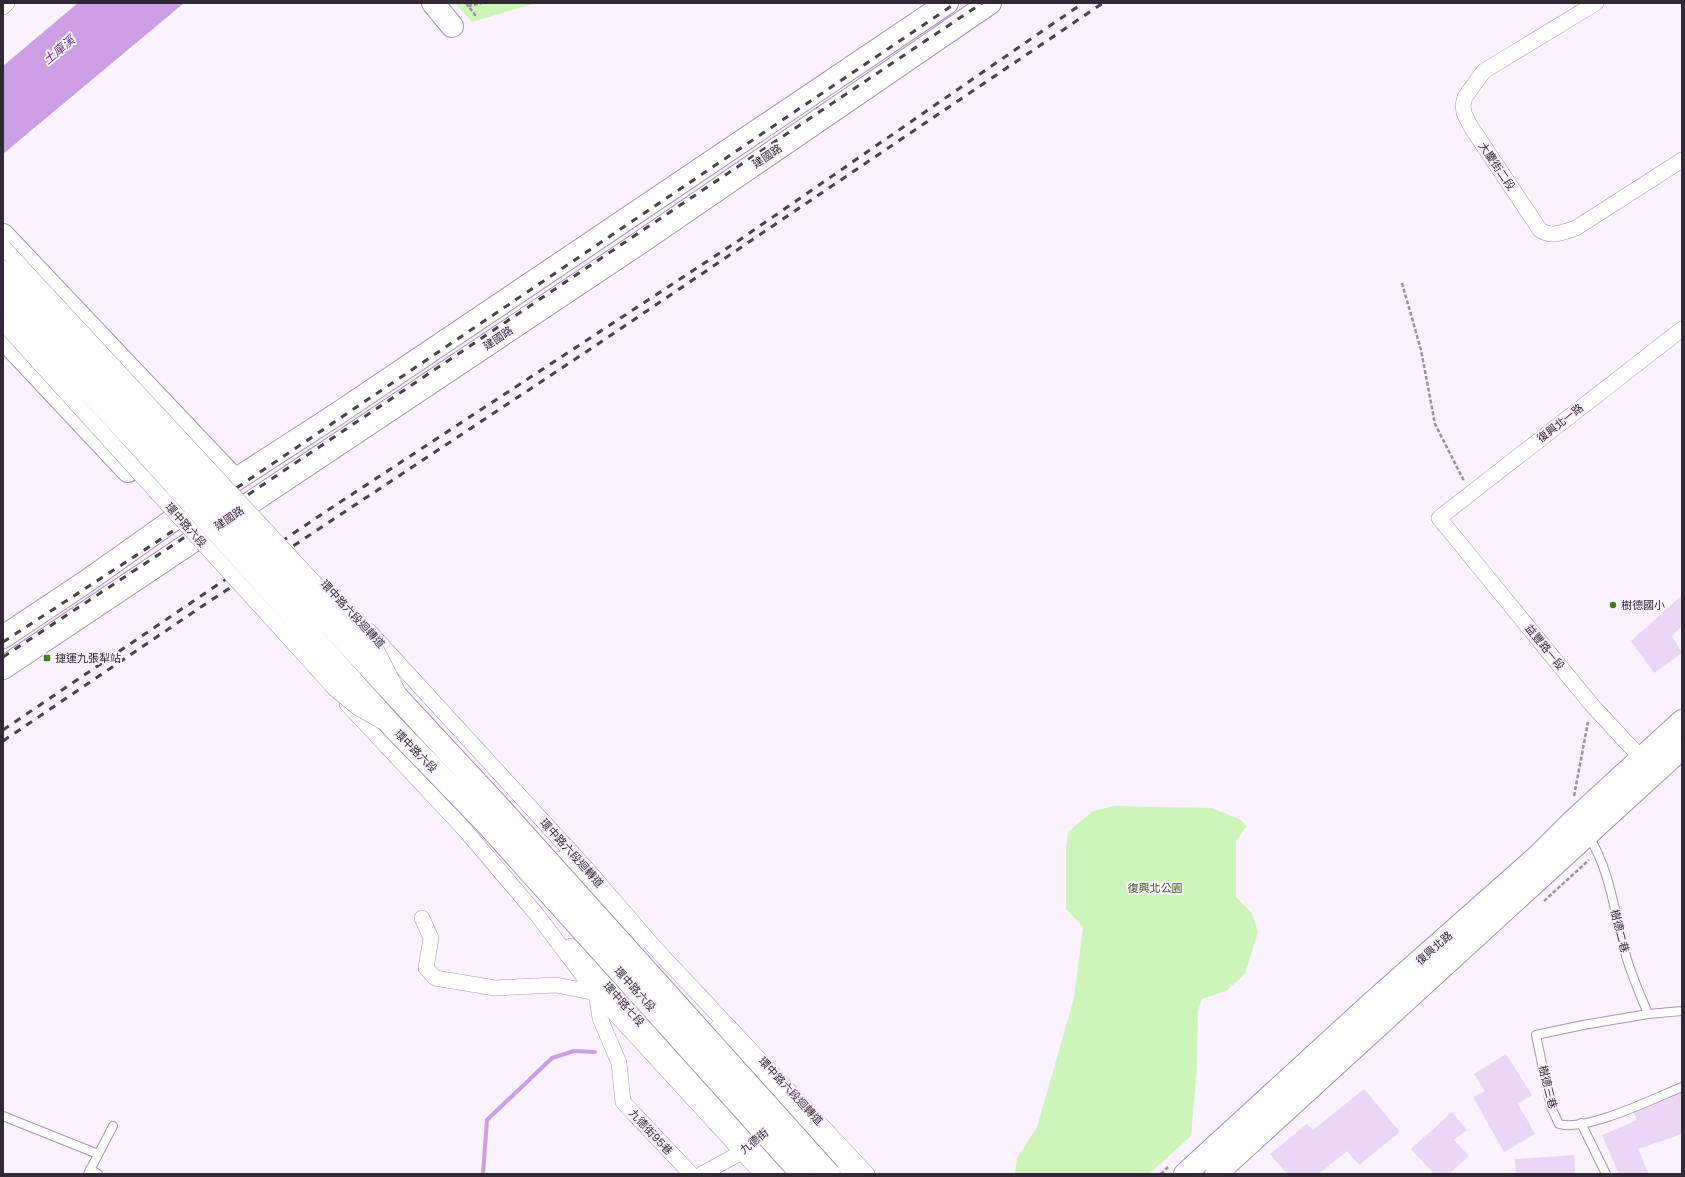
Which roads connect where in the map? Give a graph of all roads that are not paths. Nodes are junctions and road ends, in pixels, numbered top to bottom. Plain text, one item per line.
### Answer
1 (7, 3) edge
2 (433, 3) edge
3 (947, 3) edge
4 (990, 3) edge
5 (1596, 3) edge
6 (3, 6) edge
7 (452, 26) dead end
8 (1682, 160) edge
9 (3, 235) edge
10 (3, 247) edge
11 (3, 272) edge
12 (3, 298) edge
13 (3, 323) edge
14 (1682, 329) edge
15 (3, 338) edge
16 (236, 480) junction
17 (1439, 518) joint
18 (173, 520) junction
19 (3, 637) edge
20 (3, 668) edge
21 (404, 704) junction
22 (1682, 721) edge
23 (394, 728) junction
24 (1682, 748) edge
25 (1646, 767) junction
26 (493, 816) junction
27 (1579, 821) junction
28 (582, 873) junction
29 (540, 914) junction
30 (422, 918) dead end
31 (651, 950) junction
32 (601, 989) junction
33 (1682, 1011) edge
34 (1648, 1014) junction
35 (1682, 1087) edge
36 (797, 1106) junction
37 (3, 1116) edge
38 (1581, 1123) junction
39 (114, 1126) dead end
40 (747, 1148) junction
41 (98, 1154) junction
42 (89, 1172) edge
43 (98, 1174) edge
44 (691, 1174) edge
45 (702, 1174) edge
46 (762, 1174) edge
47 (778, 1174) edge
48 (802, 1174) edge
49 (828, 1174) edge
50 (852, 1174) edge
51 (867, 1174) edge
52 (1185, 1174) edge
53 (1216, 1174) edge
54 (1606, 1174) edge

1 - 6 street
2 - 7 street
3 - 16 street
4 - 20 street, 建國路
5 - 8 street, 大慶街二段
9 - 16 street
10 - 21 street, 環中路六段, bridge
11 - 21 street, bridge
12 - 23 street, bridge
13 - 23 street, 環中路六段, bridge
14 - 17 street, 復興北一路
15 - 18 street, 環中路六段
16 - 18 street
17 - 25 street, 益豐路一段
18 - 19 street
21 - 26 street, 環中路六段, bridge
22 - 25 street, 復興北路
23 - 26 street, 環中路六段, bridge
24 - 25 street, 復興北路
25 - 27 street, 復興北路
26 - 28 street, 環中路六段
26 - 29 street, 環中路七段
26 - 48 street, 環中路六段, bridge
26 - 49 street, 環中路六段, bridge
27 - 34 lane, 樹德二巷
27 - 52 street, 復興北路
27 - 53 street, 復興北路
28 - 29 street
28 - 29 street, 環中路六段迴轉道
28 - 31 street, 環中路六段
29 - 32 street, 環中路七段
30 - 32 street
31 - 32 street
31 - 36 street, 環中路六段
32 - 40 street, 環中路七段
32 - 44 street, 九德街95巷
33 - 34 lane
34 - 38 lane, 樹德三巷
35 - 38 lane, 樹德三巷
36 - 40 street, 九德街
36 - 50 street, 環中路六段
36 - 51 street, 環中路六段迴轉道
37 - 41 lane
38 - 54 lane
39 - 41 lane
40 - 45 street, 九德街
40 - 46 street
40 - 47 street, 環中路七段
41 - 42 lane
42 - 43 lane

